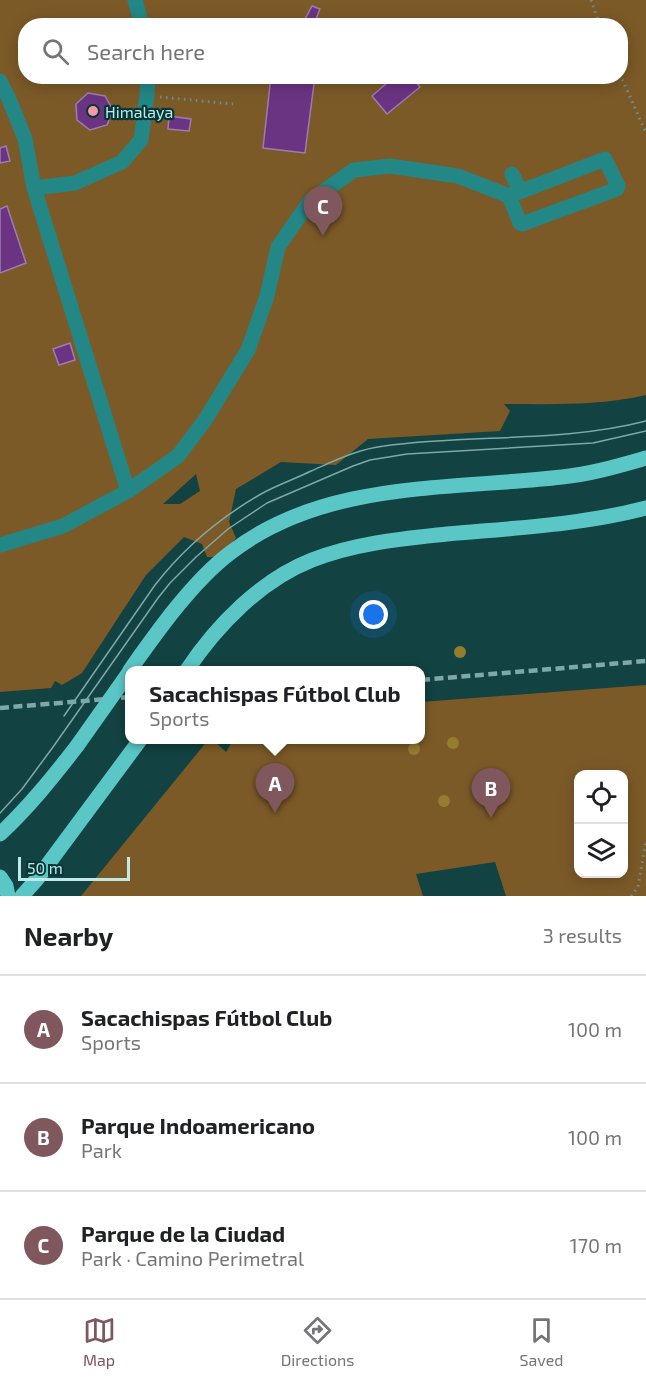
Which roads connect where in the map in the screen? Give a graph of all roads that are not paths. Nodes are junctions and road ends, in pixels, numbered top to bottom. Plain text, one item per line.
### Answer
1 (135, 0) edge
2 (140, 18) edge
3 (0, 81) edge
4 (148, 84) edge
5 (513, 174) dead end
6 (34, 188) junction
7 (515, 194) junction
8 (646, 458) edge
9 (128, 491) junction
10 (646, 508) edge
11 (0, 545) edge
12 (132, 666) edge
13 (191, 666) edge
14 (125, 676) edge
15 (137, 744) edge
16 (2, 832) edge
17 (0, 877) edge
18 (8, 896) edge
19 (22, 896) edge

1 - 2 street
3 - 6 street
4 - 6 street
5 - 7 street
6 - 9 street
7 - 7 street
7 - 9 street
8 - 12 main road
9 - 11 street
10 - 13 main road
14 - 16 main road, bridge
15 - 19 main road
17 - 18 main road

